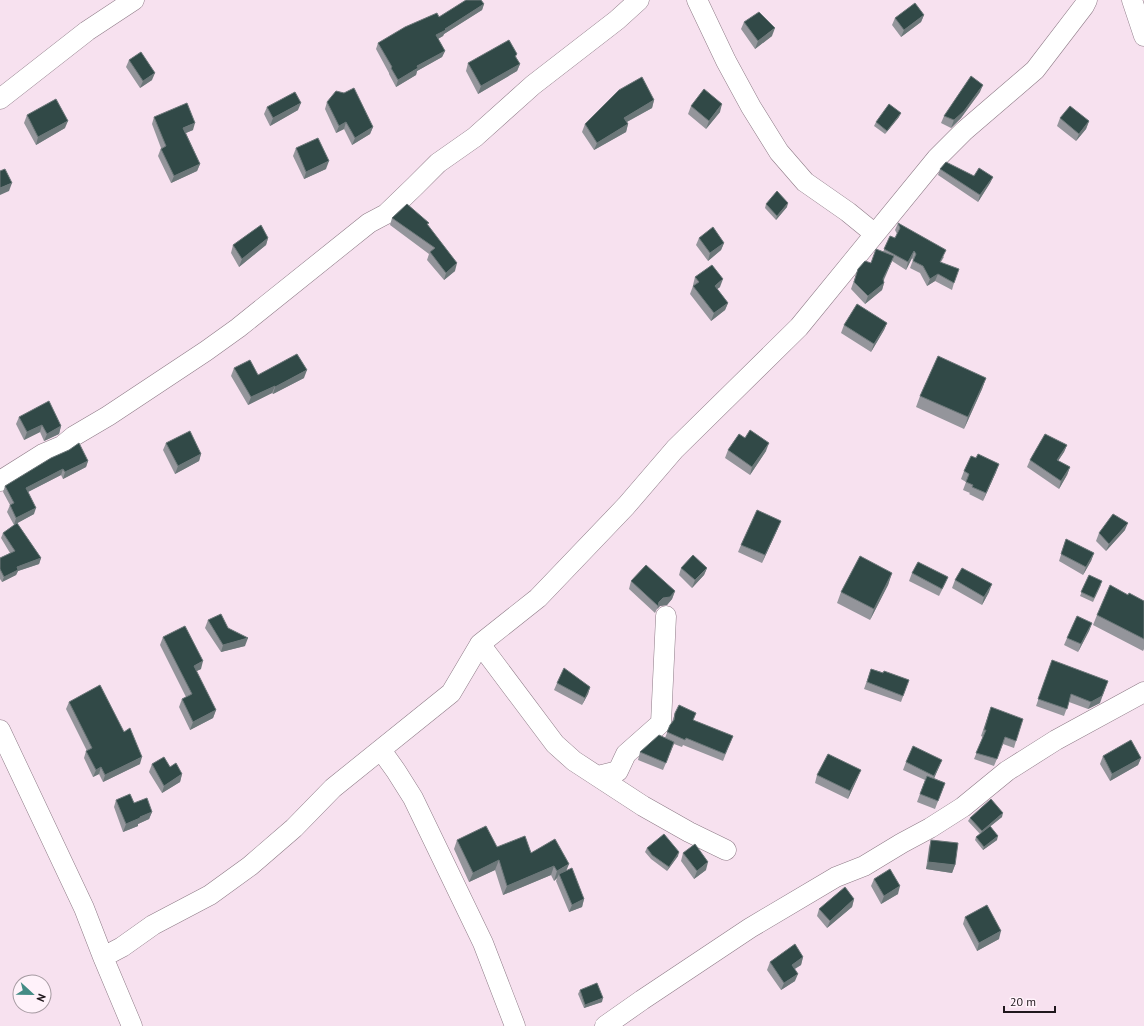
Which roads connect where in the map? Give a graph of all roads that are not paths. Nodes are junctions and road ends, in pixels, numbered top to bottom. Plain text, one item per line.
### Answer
1 (134, 0) edge
2 (639, 0) edge
3 (697, 0) edge
4 (1087, 0) edge
5 (1132, 0) edge
6 (1144, 36) edge
7 (0, 99) edge
8 (875, 234) junction
9 (0, 481) edge
10 (666, 616) dead end
11 (480, 644) junction
12 (1144, 692) edge
13 (0, 730) edge
14 (381, 750) junction
15 (598, 776) junction
16 (726, 850) dead end
17 (103, 957) junction
18 (132, 1026) edge
19 (515, 1026) edge
20 (605, 1026) edge

1 - 7 street
2 - 9 street
3 - 8 street
4 - 8 street
5 - 6 street
8 - 11 street
10 - 15 street
11 - 14 street
11 - 15 street
12 - 20 street
13 - 17 street
14 - 17 street
14 - 19 street
15 - 16 street
17 - 18 street

